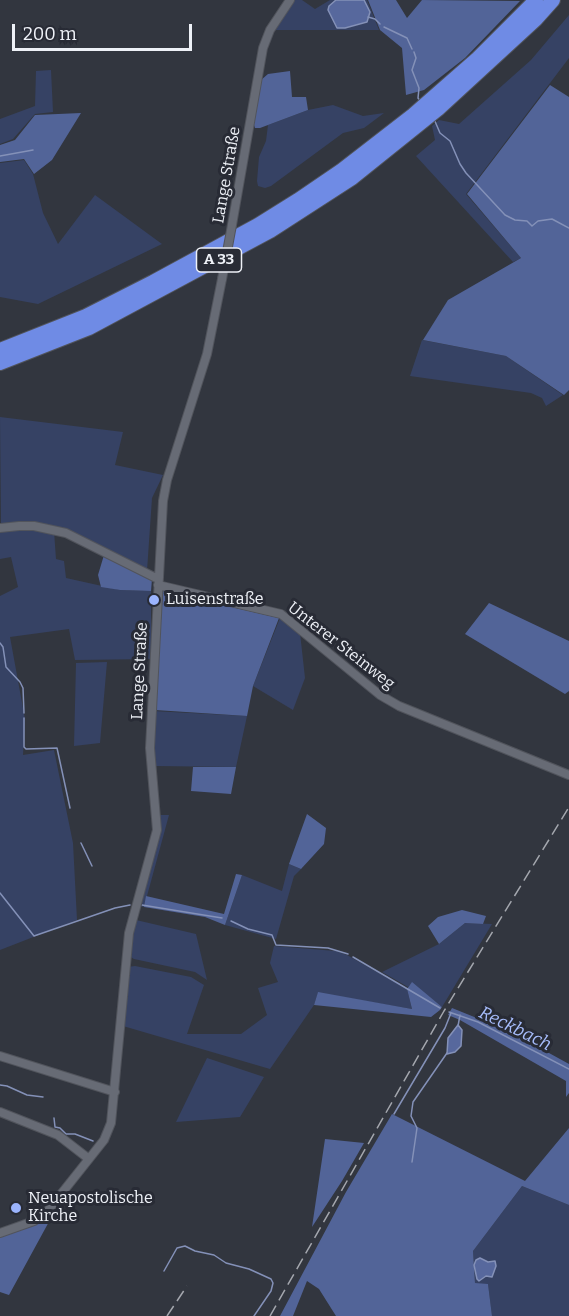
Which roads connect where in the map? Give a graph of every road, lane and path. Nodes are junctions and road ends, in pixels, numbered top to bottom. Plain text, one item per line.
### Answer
1 (290, 0) edge
2 (536, 0) edge
3 (553, 0) edge
4 (435, 105) junction
5 (417, 120) junction
6 (0, 350) edge
7 (0, 363) edge
8 (0, 528) edge
9 (158, 582) junction
10 (569, 775) edge
11 (0, 1056) edge
12 (115, 1092) junction
13 (0, 1112) edge
14 (89, 1159) junction
15 (0, 1233) edge

1 - 9 street, Lange Straße, bridge
2 - 4 highway, A 33
3 - 4 highway, A 33
4 - 5 highway, A 33
5 - 6 highway, A 33
5 - 7 highway, A 33
8 - 9 street
9 - 10 street, Unterer Steinweg
9 - 12 street, Lange Straße
11 - 12 street
12 - 14 street, Lange Straße
13 - 14 street
14 - 15 street, Lange Straße

